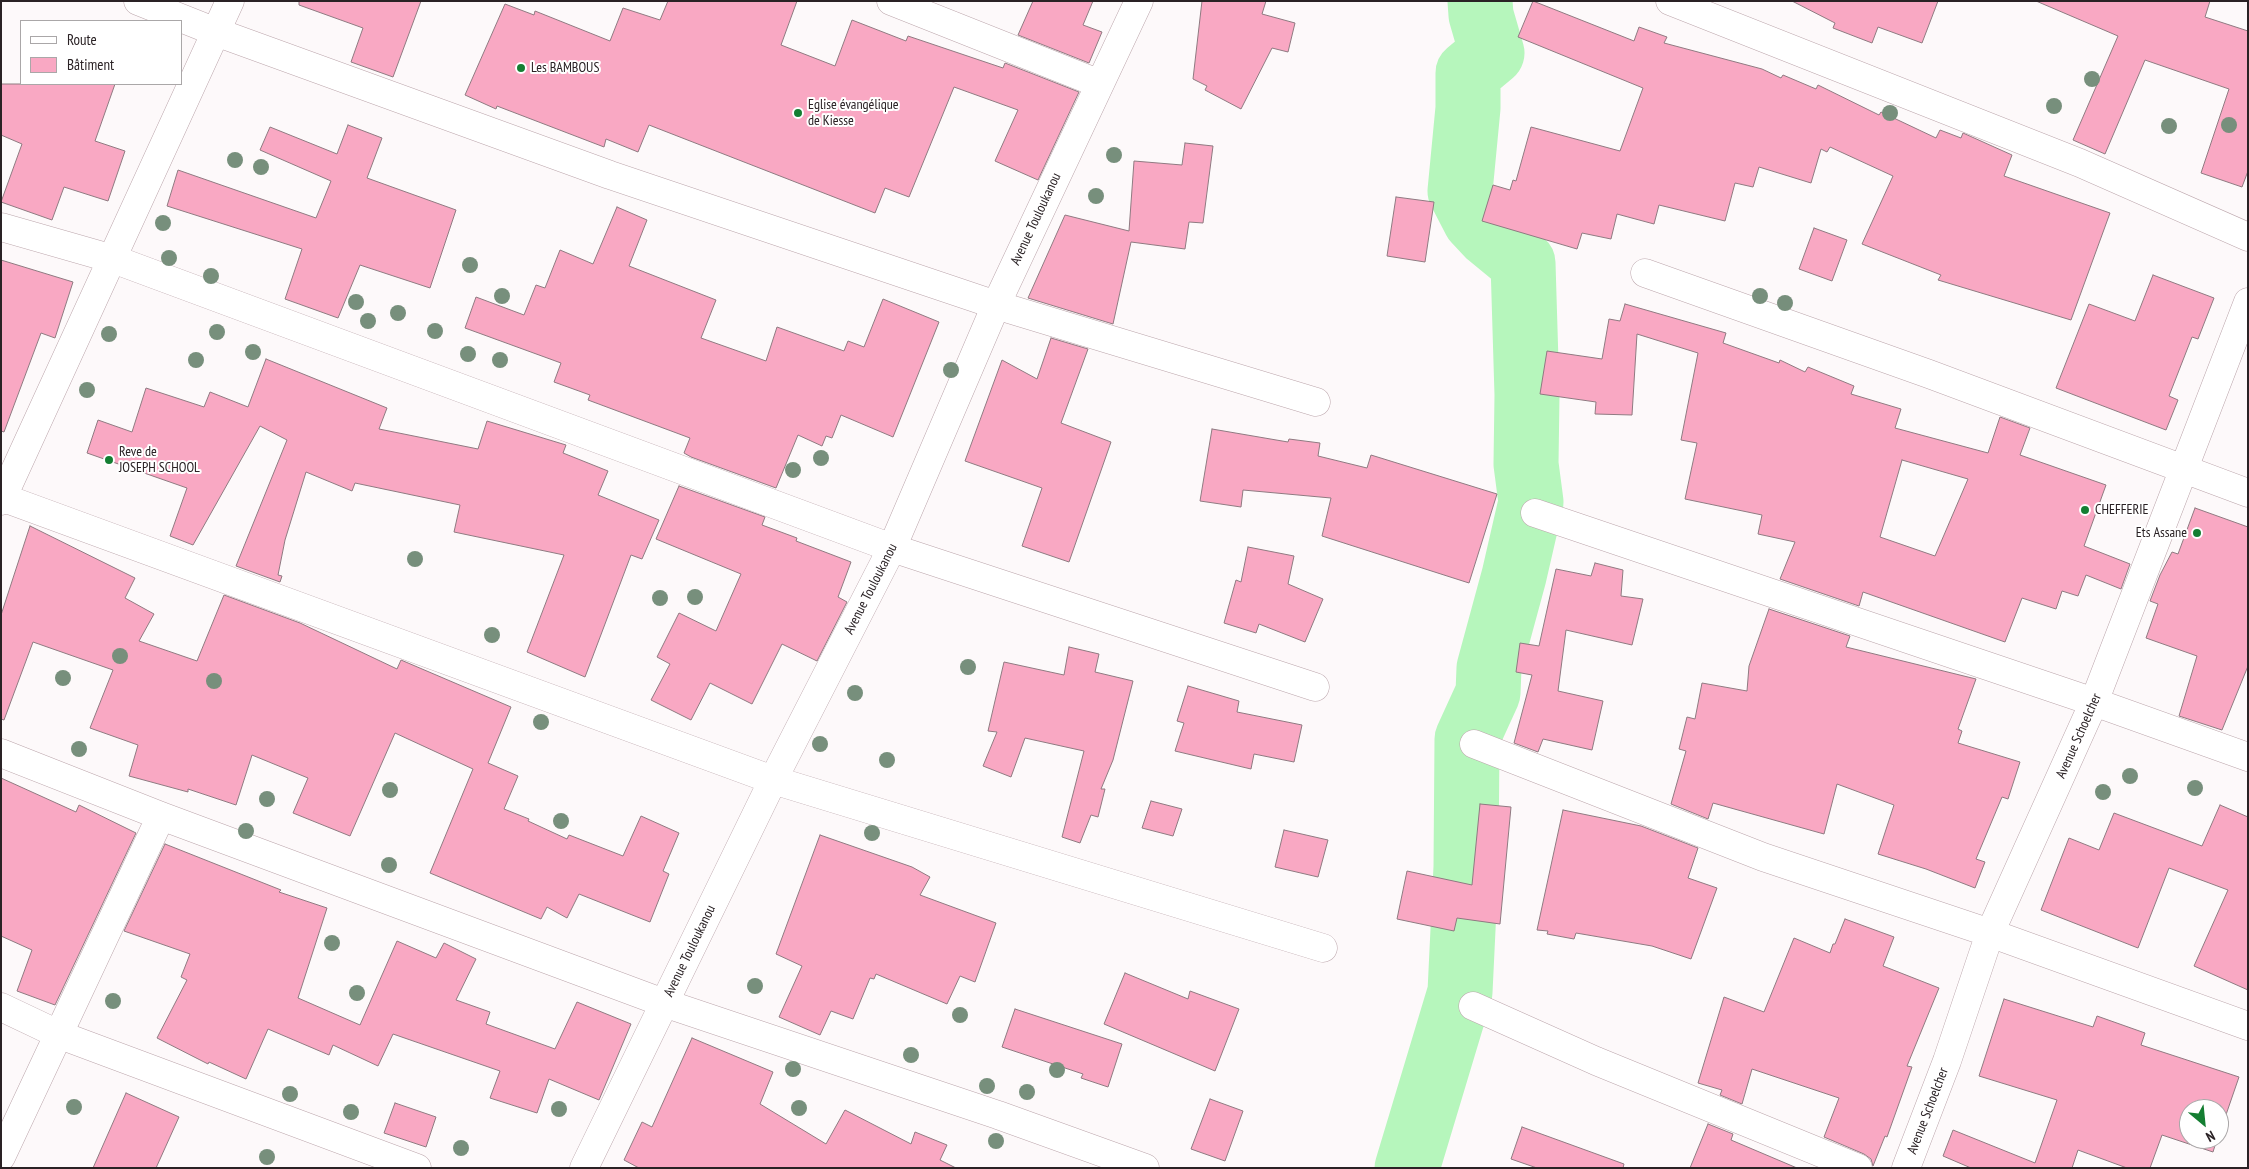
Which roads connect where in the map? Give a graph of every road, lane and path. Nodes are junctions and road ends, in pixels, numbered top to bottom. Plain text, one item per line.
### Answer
1 (138, 1) edge
2 (230, 1) edge
3 (891, 1) edge
4 (1139, 1) edge
5 (1670, 1) edge
6 (216, 32) junction
7 (1100, 84) junction
8 (1, 227) edge
9 (2248, 237) edge
10 (113, 259) junction
11 (1645, 273) dead end
12 (2248, 302) edge
13 (996, 305) junction
14 (1316, 402) dead end
15 (2184, 468) junction
16 (2248, 493) edge
17 (2, 499) edge
18 (1535, 513) dead end
19 (892, 548) junction
20 (1314, 687) dead end
21 (2094, 702) junction
22 (1474, 744) dead end
23 (1, 753) edge
24 (2248, 758) edge
25 (773, 780) junction
26 (161, 816) junction
27 (1990, 933) junction
28 (1323, 948) dead end
29 (664, 1003) junction
30 (1472, 1006) dead end
31 (1, 1007) edge
32 (2248, 1026) edge
33 (60, 1035) junction
34 (1, 1157) edge
35 (416, 1168) edge
36 (584, 1168) edge
37 (1145, 1168) edge
38 (1858, 1168) edge
39 (1906, 1168) edge

1 - 6 street
2 - 6 street
3 - 7 street
4 - 7 street, Avenue Touloukanou
5 - 9 street
6 - 10 street
6 - 13 street
7 - 13 street, Avenue Touloukanou
8 - 10 street
10 - 17 street
10 - 19 street
11 - 15 street
12 - 15 street, Avenue Schoelcher
13 - 14 street
13 - 19 street, Avenue Touloukanou
15 - 16 street
15 - 21 street, Avenue Schoelcher
17 - 25 street
18 - 21 street
19 - 20 street
19 - 25 street, Avenue Touloukanou
21 - 24 street
21 - 27 street, Avenue Schoelcher
22 - 27 street
23 - 26 street
25 - 28 street
25 - 29 street, Avenue Touloukanou
26 - 29 street
26 - 33 street
27 - 32 street
27 - 39 street, Avenue Schoelcher
29 - 36 street, Avenue Touloukanou
29 - 37 street
30 - 38 street
31 - 33 street
33 - 34 street
33 - 35 street

